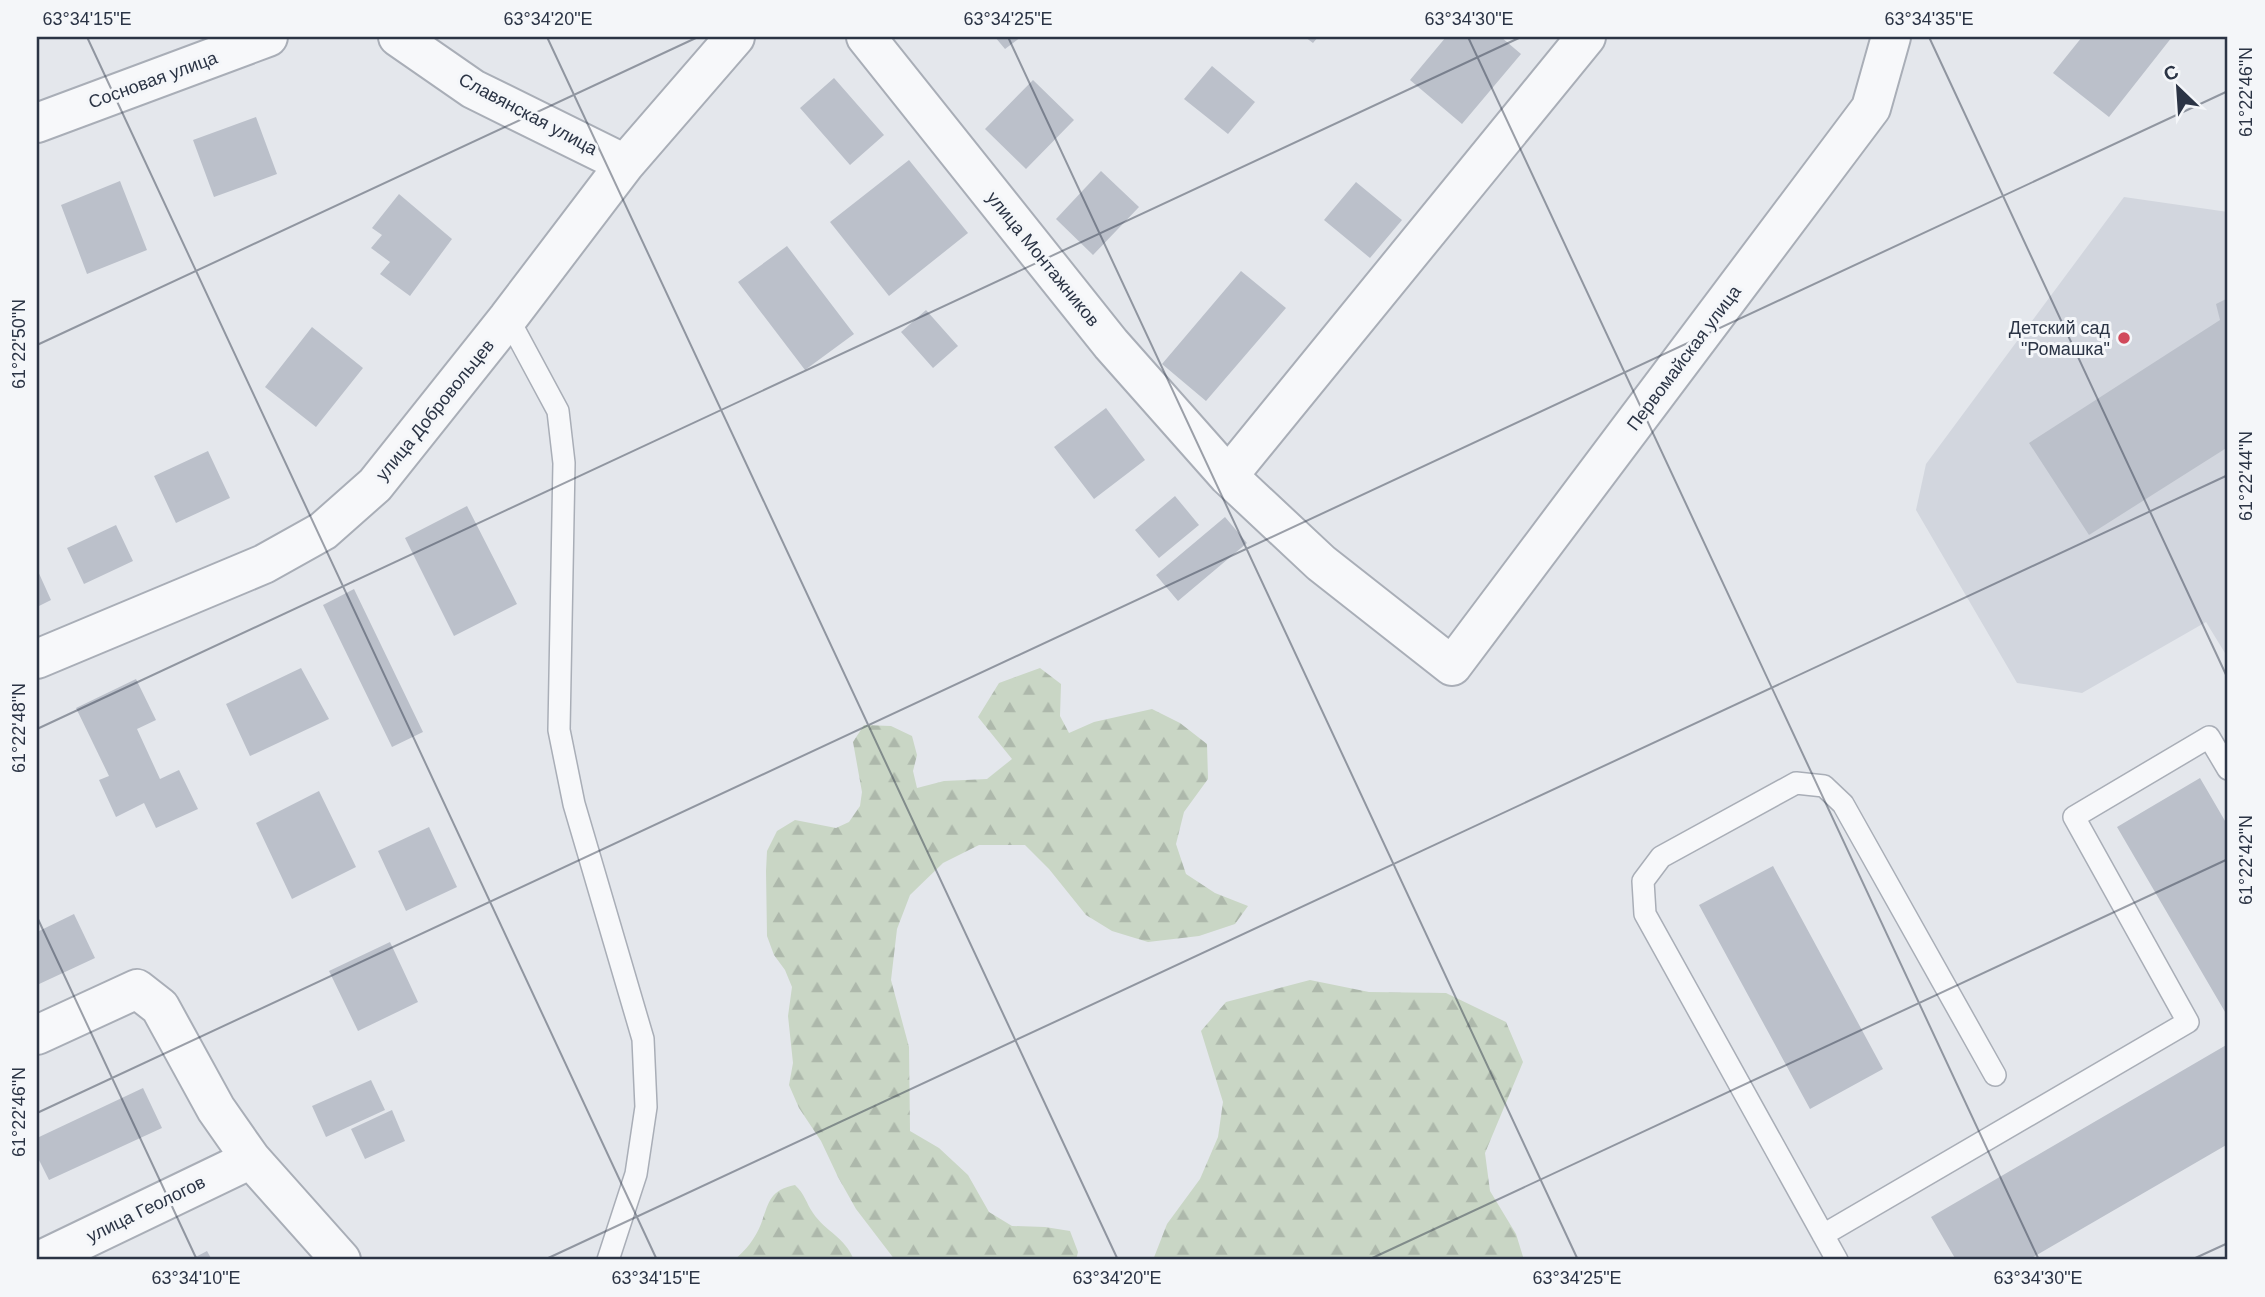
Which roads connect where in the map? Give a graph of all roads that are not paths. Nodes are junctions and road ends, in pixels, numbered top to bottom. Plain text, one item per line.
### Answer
1 (268, 37) edge
2 (398, 37) edge
3 (735, 37) edge
4 (866, 37) edge
5 (1586, 37) edge
6 (1891, 37) edge
7 (37, 123) edge
8 (625, 164) junction
9 (508, 318) junction
10 (1228, 476) junction
11 (37, 659) edge
12 (1452, 666) joint
13 (2228, 769) edge
14 (37, 1035) edge
15 (1995, 1074) dead end
16 (251, 1159) junction
17 (1823, 1235) junction
18 (41, 1260) edge
19 (341, 1260) edge
20 (608, 1260) edge
21 (1837, 1260) edge

1 - 7 street, Сосновая улица
2 - 8 street, Славянская улица
3 - 8 street, улица Добровольцев
4 - 10 street, улица Монтажников
5 - 10 street
6 - 12 street, Первомайская улица
8 - 9 street, улица Добровольцев
9 - 11 street, улица Добровольцев
9 - 20 lane
10 - 12 street, улица Монтажников
13 - 17 lane
14 - 16 street
15 - 17 lane
16 - 18 street, улица Геологов
16 - 19 street
17 - 21 lane

